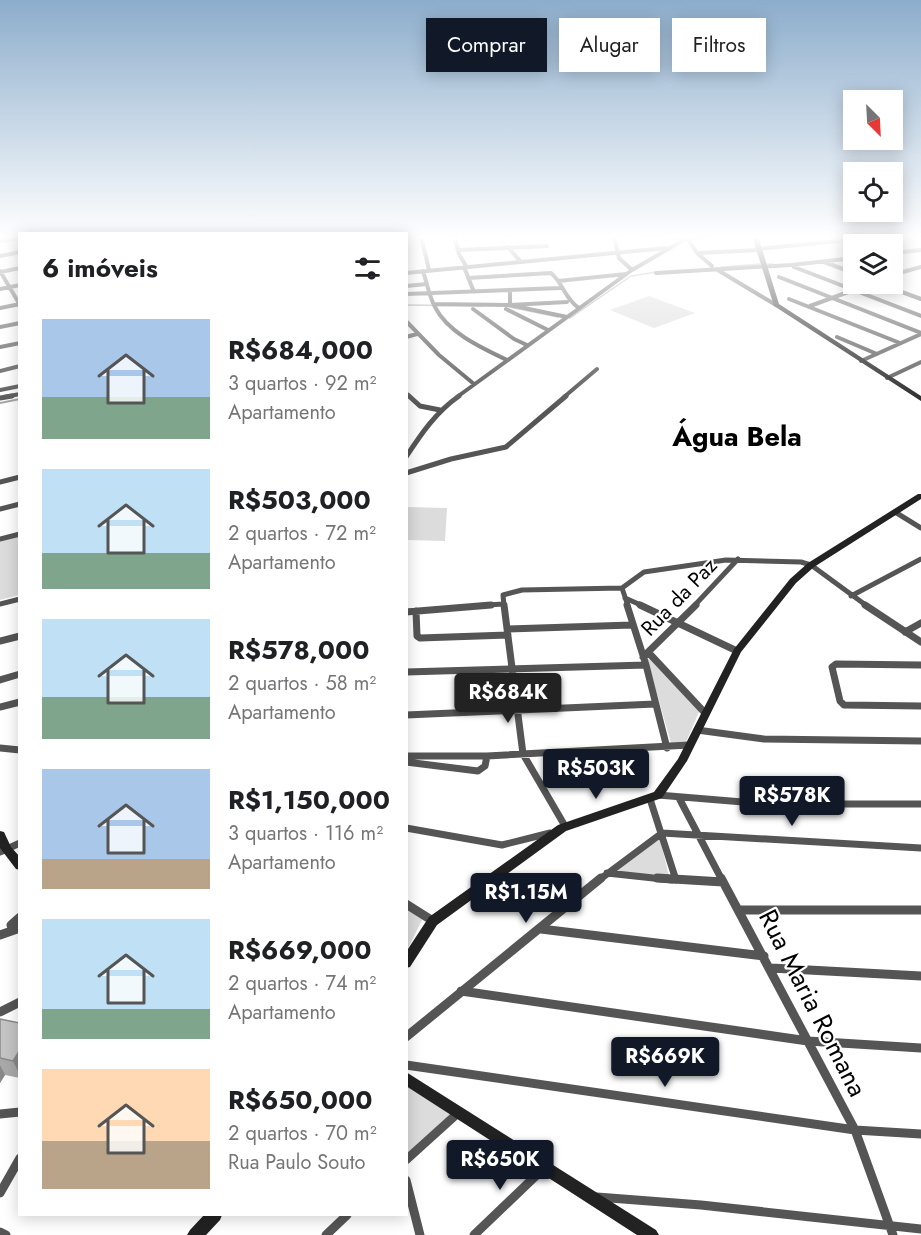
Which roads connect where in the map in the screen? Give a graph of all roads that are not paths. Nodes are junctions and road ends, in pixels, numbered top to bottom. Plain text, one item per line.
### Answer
1 (429, 293) edge
2 (510, 294) edge
3 (563, 294) edge
4 (599, 294) edge
5 (757, 294) edge
6 (773, 294) edge
7 (821, 294) edge
8 (843, 294) edge
9 (863, 294) edge
10 (906, 294) edge
11 (921, 294) edge
12 (915, 297) junction
13 (789, 298) dead end
14 (832, 298) junction
15 (921, 299) edge
16 (567, 302) junction
17 (18, 305) edge
18 (510, 305) junction
19 (776, 305) junction
20 (435, 306) junction
21 (809, 307) junction
22 (0, 308) edge
23 (579, 308) junction
24 (473, 309) dead end
25 (506, 309) dead end
26 (567, 316) junction
27 (921, 316) edge
28 (18, 323) edge
29 (408, 323) edge
30 (0, 327) edge
31 (548, 330) junction
32 (921, 333) edge
33 (417, 334) junction
34 (408, 336) edge
35 (837, 337) dead end
36 (18, 343) edge
37 (900, 344) junction
38 (527, 345) junction
39 (0, 347) edge
40 (877, 354) junction
41 (507, 360) junction
42 (861, 361) junction
43 (921, 362) edge
44 (18, 366) edge
45 (597, 369) dead end
46 (0, 370) edge
47 (887, 378) junction
48 (474, 384) junction
49 (18, 386) edge
50 (0, 390) edge
51 (18, 394) edge
52 (408, 395) edge
53 (0, 398) edge
54 (921, 399) edge
55 (440, 410) junction
56 (408, 454) edge
57 (408, 472) edge
58 (18, 478) edge
59 (0, 482) edge
60 (921, 496) edge
61 (18, 504) edge
62 (0, 509) edge
63 (895, 512) junction
64 (921, 528) edge
65 (18, 534) edge
66 (0, 539) edge
67 (738, 559) junction
68 (921, 560) edge
69 (811, 565) junction
70 (622, 588) junction
71 (851, 596) junction
72 (625, 598) junction
73 (18, 600) edge
74 (0, 604) edge
75 (502, 604) junction
76 (416, 611) junction
77 (408, 612) edge
78 (679, 623) junction
79 (921, 623) edge
80 (632, 626) junction
81 (508, 632) junction
82 (905, 632) junction
83 (18, 636) edge
84 (0, 641) edge
85 (921, 642) edge
86 (737, 651) junction
87 (646, 654) junction
88 (646, 665) junction
89 (921, 665) edge
90 (514, 669) junction
91 (408, 672) edge
92 (18, 675) edge
93 (0, 680) edge
94 (18, 702) edge
95 (655, 704) junction
96 (921, 706) edge
97 (0, 707) edge
98 (518, 709) junction
99 (705, 713) junction
100 (408, 715) edge
101 (697, 730) junction
102 (921, 741) edge
103 (689, 745) junction
104 (0, 748) edge
105 (667, 748) junction
106 (18, 750) edge
107 (523, 754) junction
108 (408, 756) edge
109 (487, 756) junction
110 (408, 762) edge
111 (654, 797) junction
112 (679, 798) junction
113 (921, 804) edge
114 (408, 828) edge
115 (561, 829) junction
116 (662, 833) junction
117 (698, 834) junction
118 (0, 835) edge
119 (18, 844) edge
120 (921, 848) edge
121 (3, 851) edge
122 (18, 864) edge
123 (607, 873) junction
124 (676, 880) junction
125 (723, 882) junction
126 (408, 905) edge
127 (740, 910) junction
128 (921, 910) edge
129 (18, 919) edge
130 (433, 921) junction
131 (16, 928) edge
132 (542, 929) junction
133 (0, 935) edge
134 (764, 956) junction
135 (408, 960) edge
136 (771, 968) junction
137 (921, 976) edge
138 (461, 991) junction
139 (18, 1003) edge
140 (0, 1012) edge
141 (408, 1035) edge
142 (808, 1041) junction
143 (921, 1048) edge
144 (408, 1065) edge
145 (408, 1079) edge
146 (18, 1112) edge
147 (459, 1113) junction
148 (0, 1114) edge
149 (855, 1130) junction
150 (921, 1134) edge
151 (408, 1158) edge
152 (18, 1162) edge
153 (545, 1167) junction
154 (408, 1188) edge
155 (0, 1193) edge
156 (593, 1197) junction
157 (214, 1216) edge
158 (346, 1216) edge
159 (921, 1229) edge
160 (892, 1230) edge
161 (0, 1233) edge
162 (646, 1234) edge
163 (6, 1235) edge
164 (195, 1235) edge
165 (326, 1235) edge
166 (420, 1235) edge
167 (474, 1235) edge

1 - 20 street
2 - 18 street
3 - 16 street
4 - 23 street
5 - 19 street
6 - 19 street
7 - 14 street
8 - 14 street
9 - 27 street
10 - 12 street
11 - 12 street
12 - 15 street
13 - 21 street
14 - 21 street
14 - 32 street
16 - 18 street
16 - 23 street
17 - 22 street
18 - 20 street
18 - 26 street
19 - 42 street
20 - 41 street
21 - 37 street
23 - 26 street
24 - 38 street
25 - 31 street
26 - 31 street
28 - 30 street
29 - 33 street
31 - 38 street
32 - 37 street
33 - 34 street
33 - 48 street
35 - 40 street
36 - 39 street
37 - 40 street
38 - 41 street
40 - 42 street
41 - 48 street
42 - 47 street
43 - 47 street
44 - 46 street
45 - 57 street
47 - 54 street
48 - 55 street
49 - 50 street
51 - 53 street
52 - 55 street
55 - 56 street
58 - 59 street
60 - 63 street
61 - 62 street
63 - 64 street
63 - 69 street
65 - 66 street
67 - 69 street
67 - 70 street
67 - 78 street, Rua da Paz
68 - 71 street
69 - 71 street
69 - 86 street
70 - 72 street
70 - 75 street
71 - 82 street
72 - 78 street
72 - 80 street
73 - 74 street
75 - 76 street
75 - 81 street
76 - 77 street
76 - 81 street
78 - 86 street
78 - 87 street, Rua da Paz
79 - 82 street
80 - 81 street
80 - 87 street
81 - 90 street
82 - 85 street
83 - 84 street
86 - 99 street
87 - 88 street
87 - 99 street
88 - 90 street
88 - 95 street
89 - 96 street
90 - 91 street
90 - 98 street
92 - 93 street
94 - 97 street
95 - 98 street
95 - 105 street
98 - 100 street
98 - 107 street
99 - 101 street
101 - 102 street
101 - 103 street
103 - 105 street
103 - 111 street
104 - 106 street
105 - 107 street
107 - 109 street
107 - 115 street
108 - 109 street
109 - 110 street
111 - 112 street
111 - 115 street
111 - 116 street
112 - 113 street
112 - 117 street, Rua Maria Romana
114 - 115 street
115 - 130 street
116 - 117 street
116 - 123 street
116 - 124 street
117 - 120 street
117 - 125 street, Rua Maria Romana
118 - 121 street
119 - 121 street
121 - 122 street
123 - 124 street
123 - 132 street
124 - 125 street
125 - 127 street, Rua Maria Romana
126 - 130 street
127 - 128 street
127 - 134 street, Rua Maria Romana
129 - 131 street
130 - 135 street
131 - 133 street
132 - 134 street
132 - 138 street
134 - 136 street, Rua Maria Romana
136 - 137 street
136 - 142 street, Rua Maria Romana
138 - 141 street
138 - 142 street
139 - 140 street
142 - 143 street
142 - 149 street, Rua Maria Romana
144 - 149 street
145 - 147 street
146 - 148 street
147 - 151 street
147 - 153 street
149 - 150 street
149 - 160 street, Rua Maria Romana
152 - 155 street
153 - 156 street
153 - 167 street
154 - 166 street
156 - 160 street
156 - 162 street
157 - 164 street
158 - 165 street
159 - 160 street
161 - 163 street

